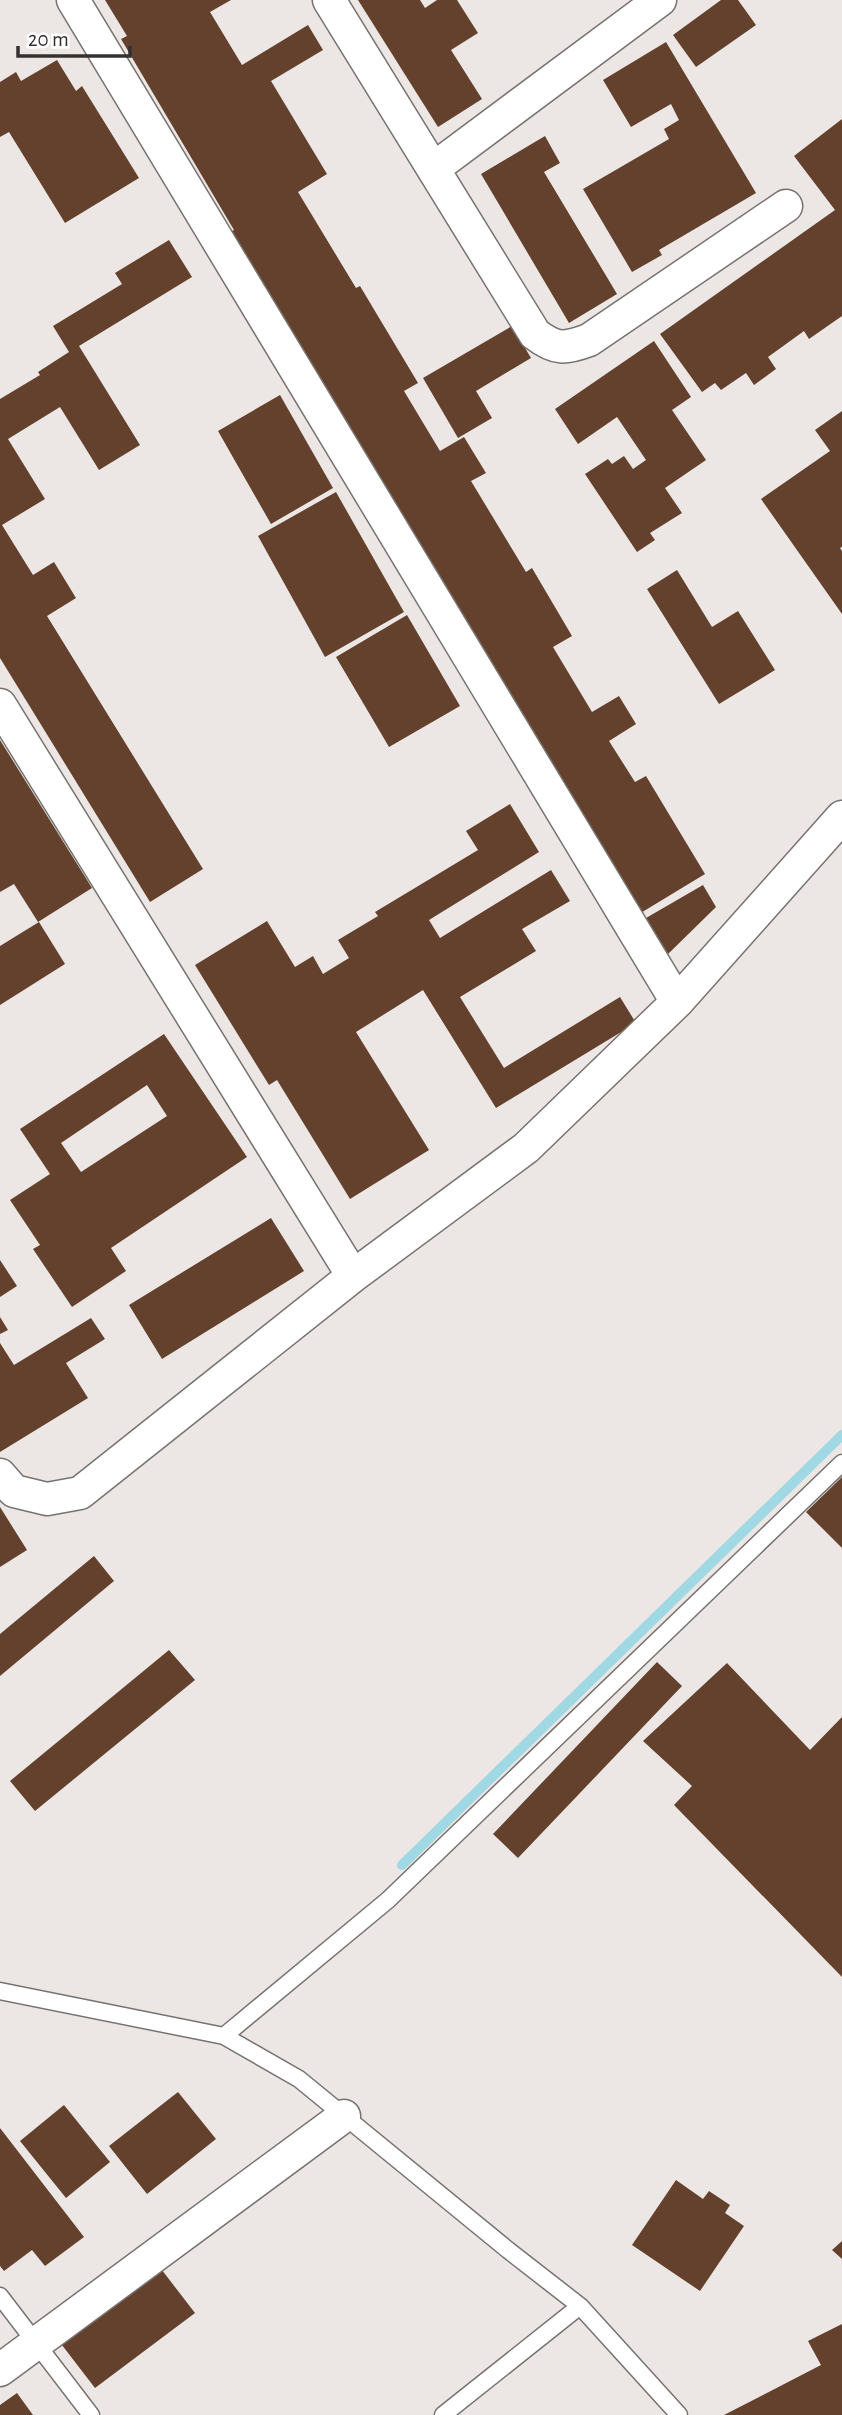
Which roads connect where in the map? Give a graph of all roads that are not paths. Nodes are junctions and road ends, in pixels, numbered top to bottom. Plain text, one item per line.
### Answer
1 (73, 0) edge
2 (329, 0) edge
3 (660, 0) edge
4 (433, 169) junction
5 (786, 206) dead end
6 (0, 705) edge
7 (842, 817) edge
8 (677, 1002) junction
9 (353, 1276) junction
10 (842, 1463) edge
11 (0, 1475) edge
12 (0, 1991) edge
13 (224, 2036) junction
14 (344, 2116) junction
15 (0, 2296) edge
16 (580, 2306) junction
17 (37, 2343) junction
18 (0, 2370) edge
19 (91, 2415) edge
20 (443, 2415) edge
21 (679, 2415) edge

1 - 8 street
2 - 4 street
3 - 4 street
4 - 5 street
6 - 9 street
7 - 8 street
8 - 9 street
9 - 11 street
10 - 13 lane
12 - 13 lane
13 - 14 lane
14 - 16 lane
14 - 17 street
15 - 17 lane
16 - 20 lane
16 - 21 lane
17 - 18 street
17 - 19 lane

